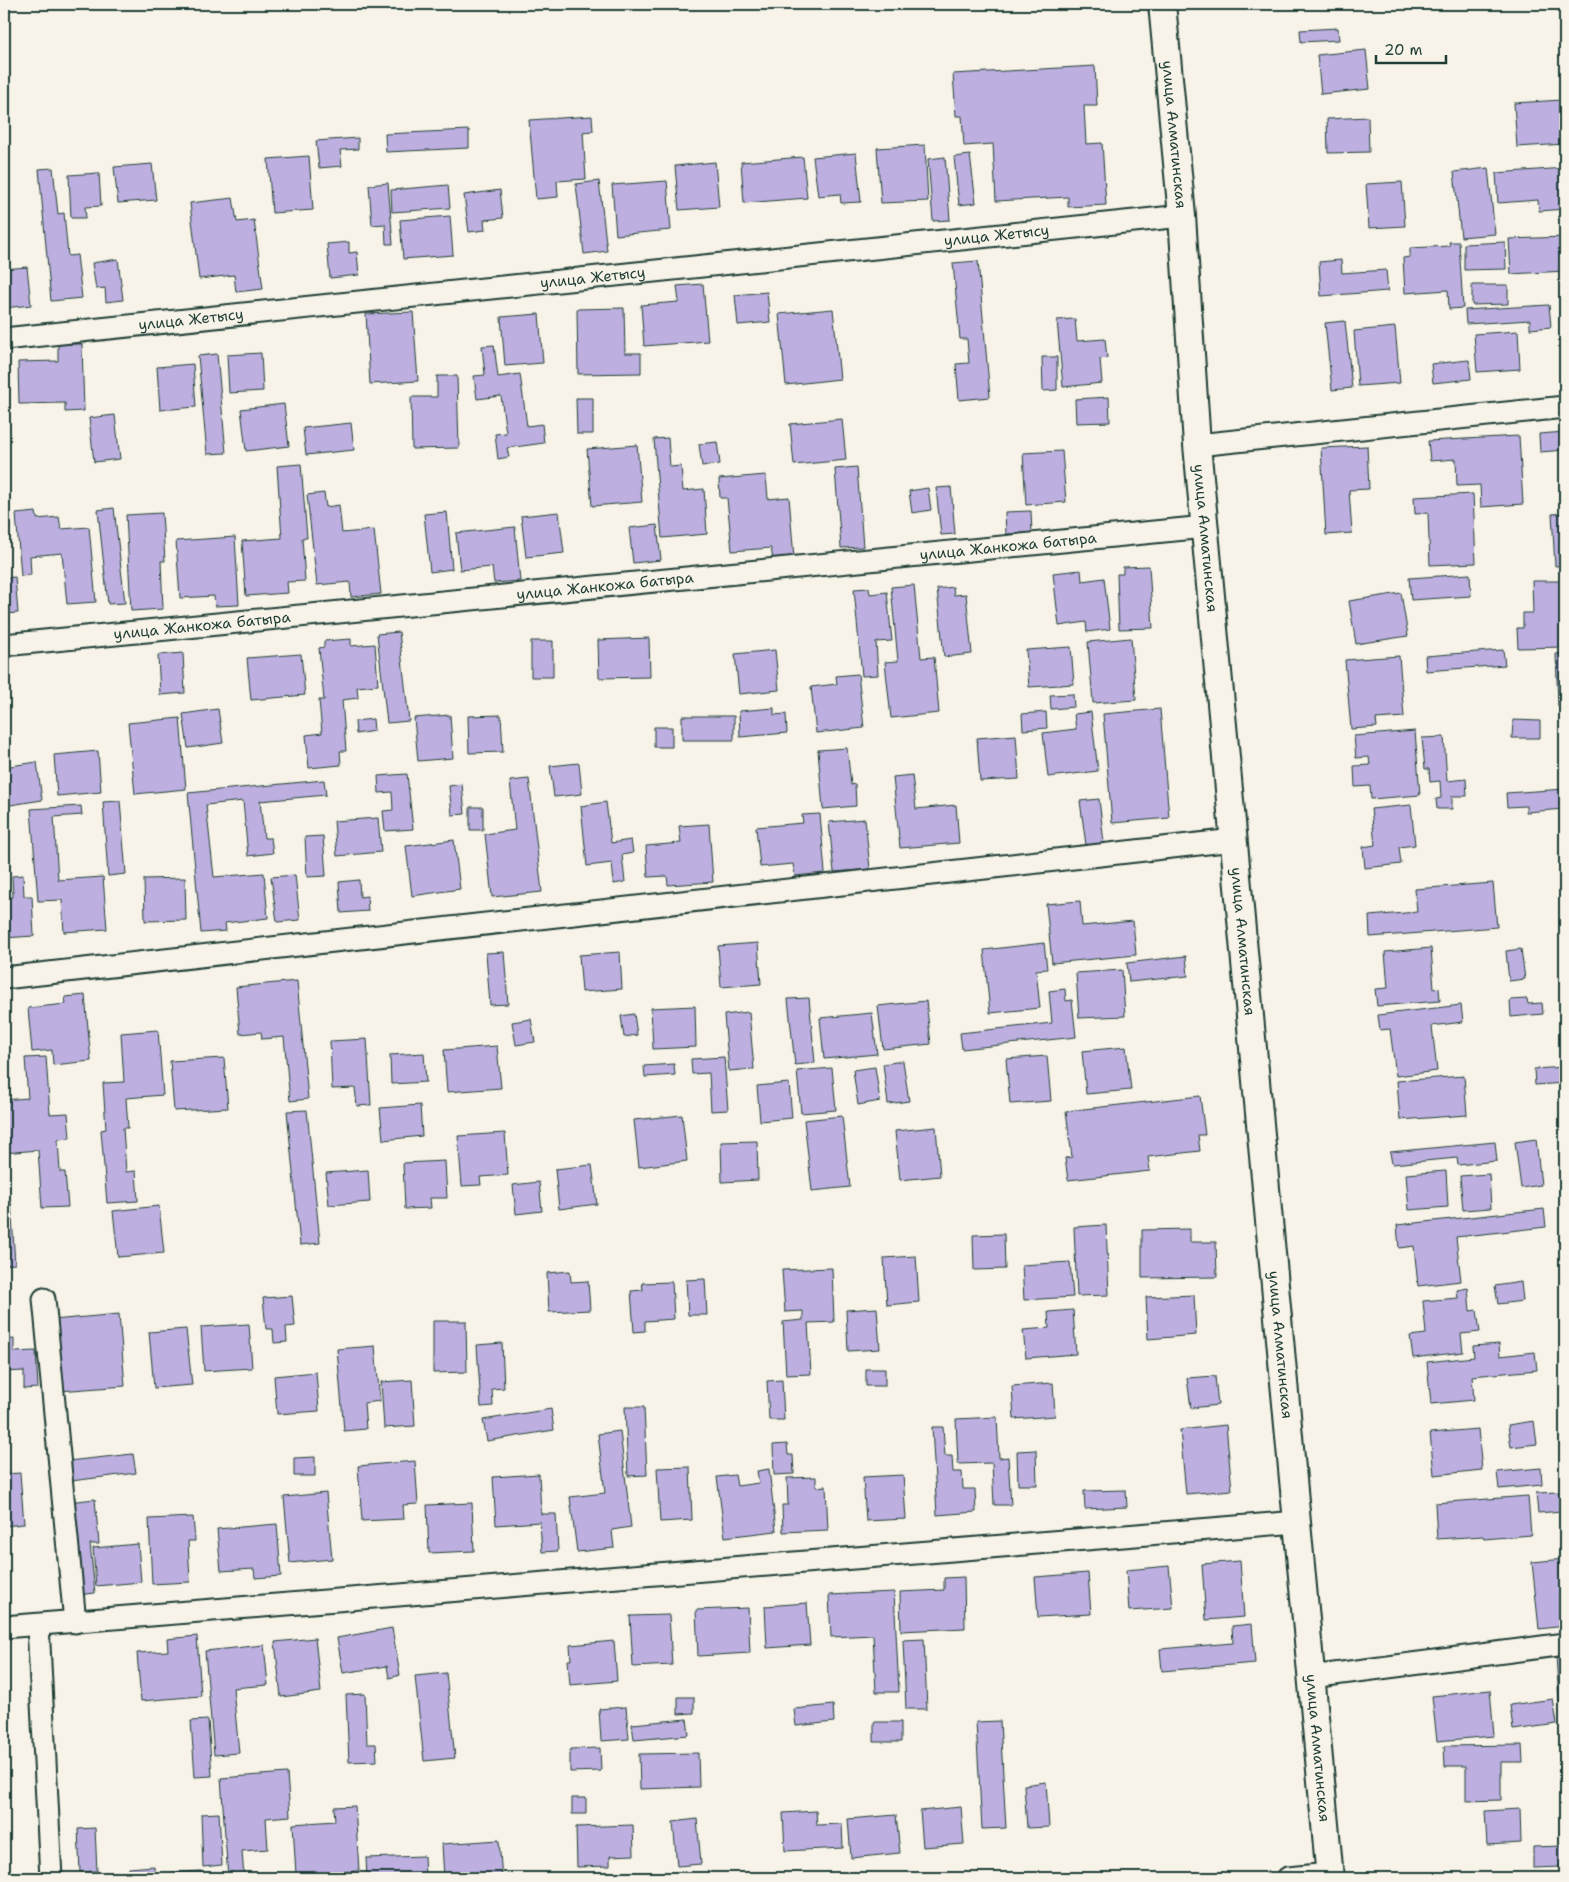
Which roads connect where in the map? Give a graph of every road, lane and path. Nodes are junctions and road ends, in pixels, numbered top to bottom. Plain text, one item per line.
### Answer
1 (1162, 4) edge
2 (1182, 216) junction
3 (4, 339) edge
4 (1565, 407) edge
5 (1197, 445) junction
6 (1205, 528) junction
7 (4, 646) edge
8 (1234, 840) junction
9 (4, 978) edge
10 (44, 1299) dead end
11 (1297, 1522) junction
12 (75, 1622) junction
13 (38, 1625) junction
14 (4, 1627) edge
15 (1565, 1644) edge
16 (1311, 1677) junction
17 (1330, 1876) edge
18 (51, 1878) edge
19 (1288, 1878) edge

1 - 2 street, улица Алматинская
2 - 3 street, улица Жетысу
2 - 5 street, улица Алматинская
4 - 5 street
5 - 6 street, улица Алматинская
6 - 7 street, улица Жанкожа батыра
6 - 8 street, улица Алматинская
8 - 9 street
8 - 11 street, улица Алматинская
10 - 12 street
11 - 12 street
11 - 16 street, улица Алматинская
12 - 13 street
13 - 14 street
13 - 18 street
15 - 16 street
16 - 17 street, улица Алматинская
17 - 19 street

